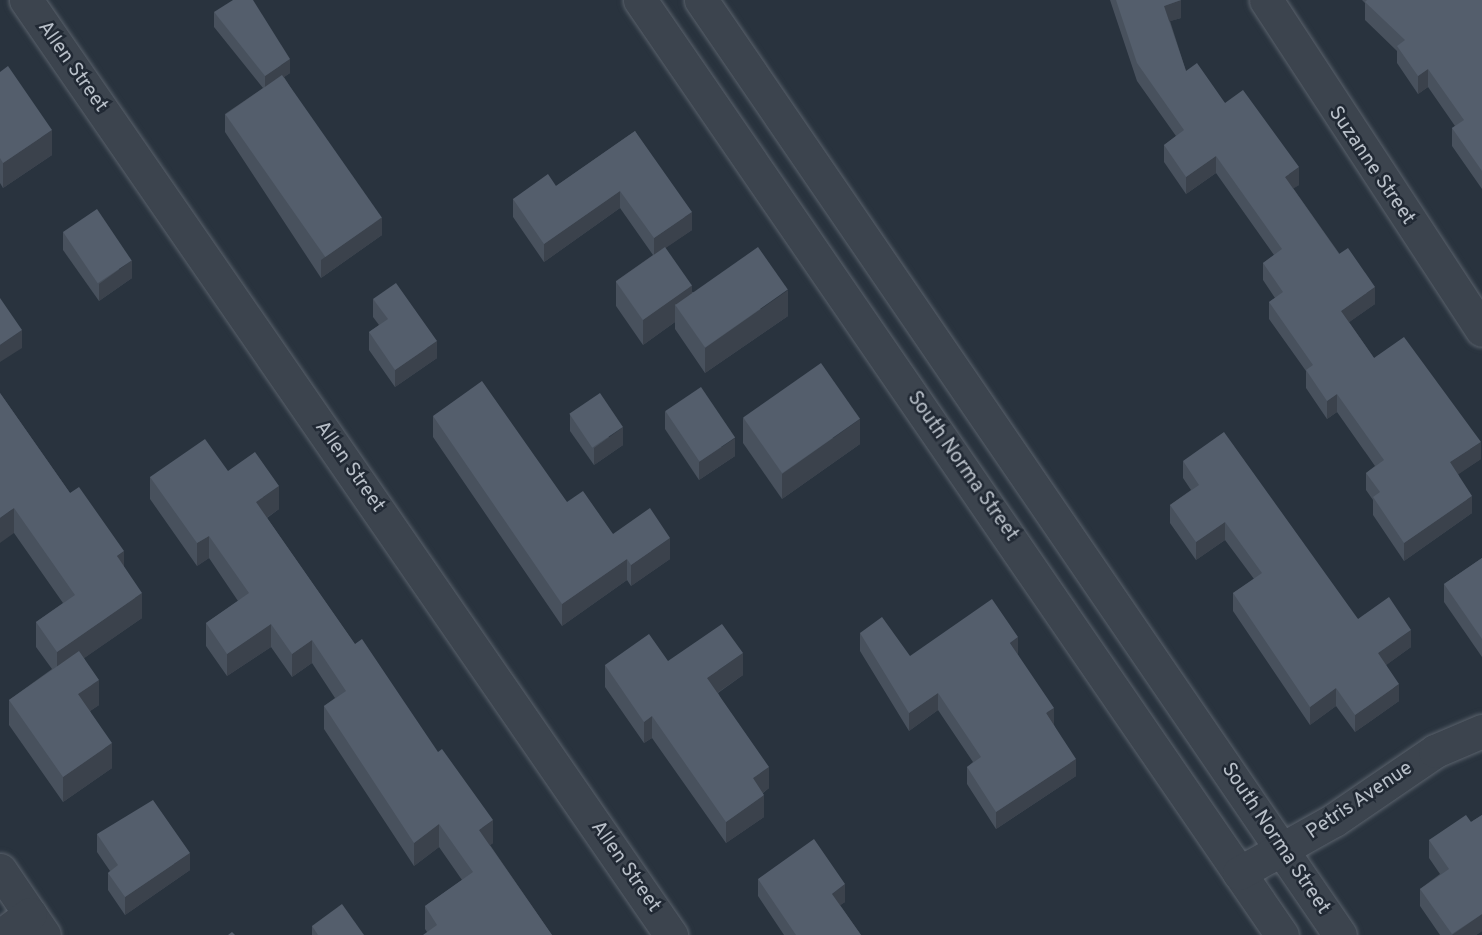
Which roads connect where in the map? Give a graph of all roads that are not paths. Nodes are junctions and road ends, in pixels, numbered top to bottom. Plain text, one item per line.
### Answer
1 (26, 0) edge
2 (640, 0) edge
3 (701, 0) edge
4 (1266, 0) edge
5 (1482, 330) edge
6 (1482, 731) edge
7 (1284, 851) junction
8 (0, 870) edge
9 (1239, 873) junction
10 (37, 925) edge
11 (2, 935) edge
12 (671, 935) edge
13 (1282, 935) edge
14 (1340, 935) edge

1 - 12 street, Allen Street
2 - 9 street, South Norma Street
3 - 7 street, South Norma Street
4 - 5 street, Suzanne Street
6 - 7 street, Petris Avenue
7 - 9 street, Petris Avenue
7 - 14 street, South Norma Street
8 - 10 street
9 - 13 street, South Norma Street
10 - 11 street

